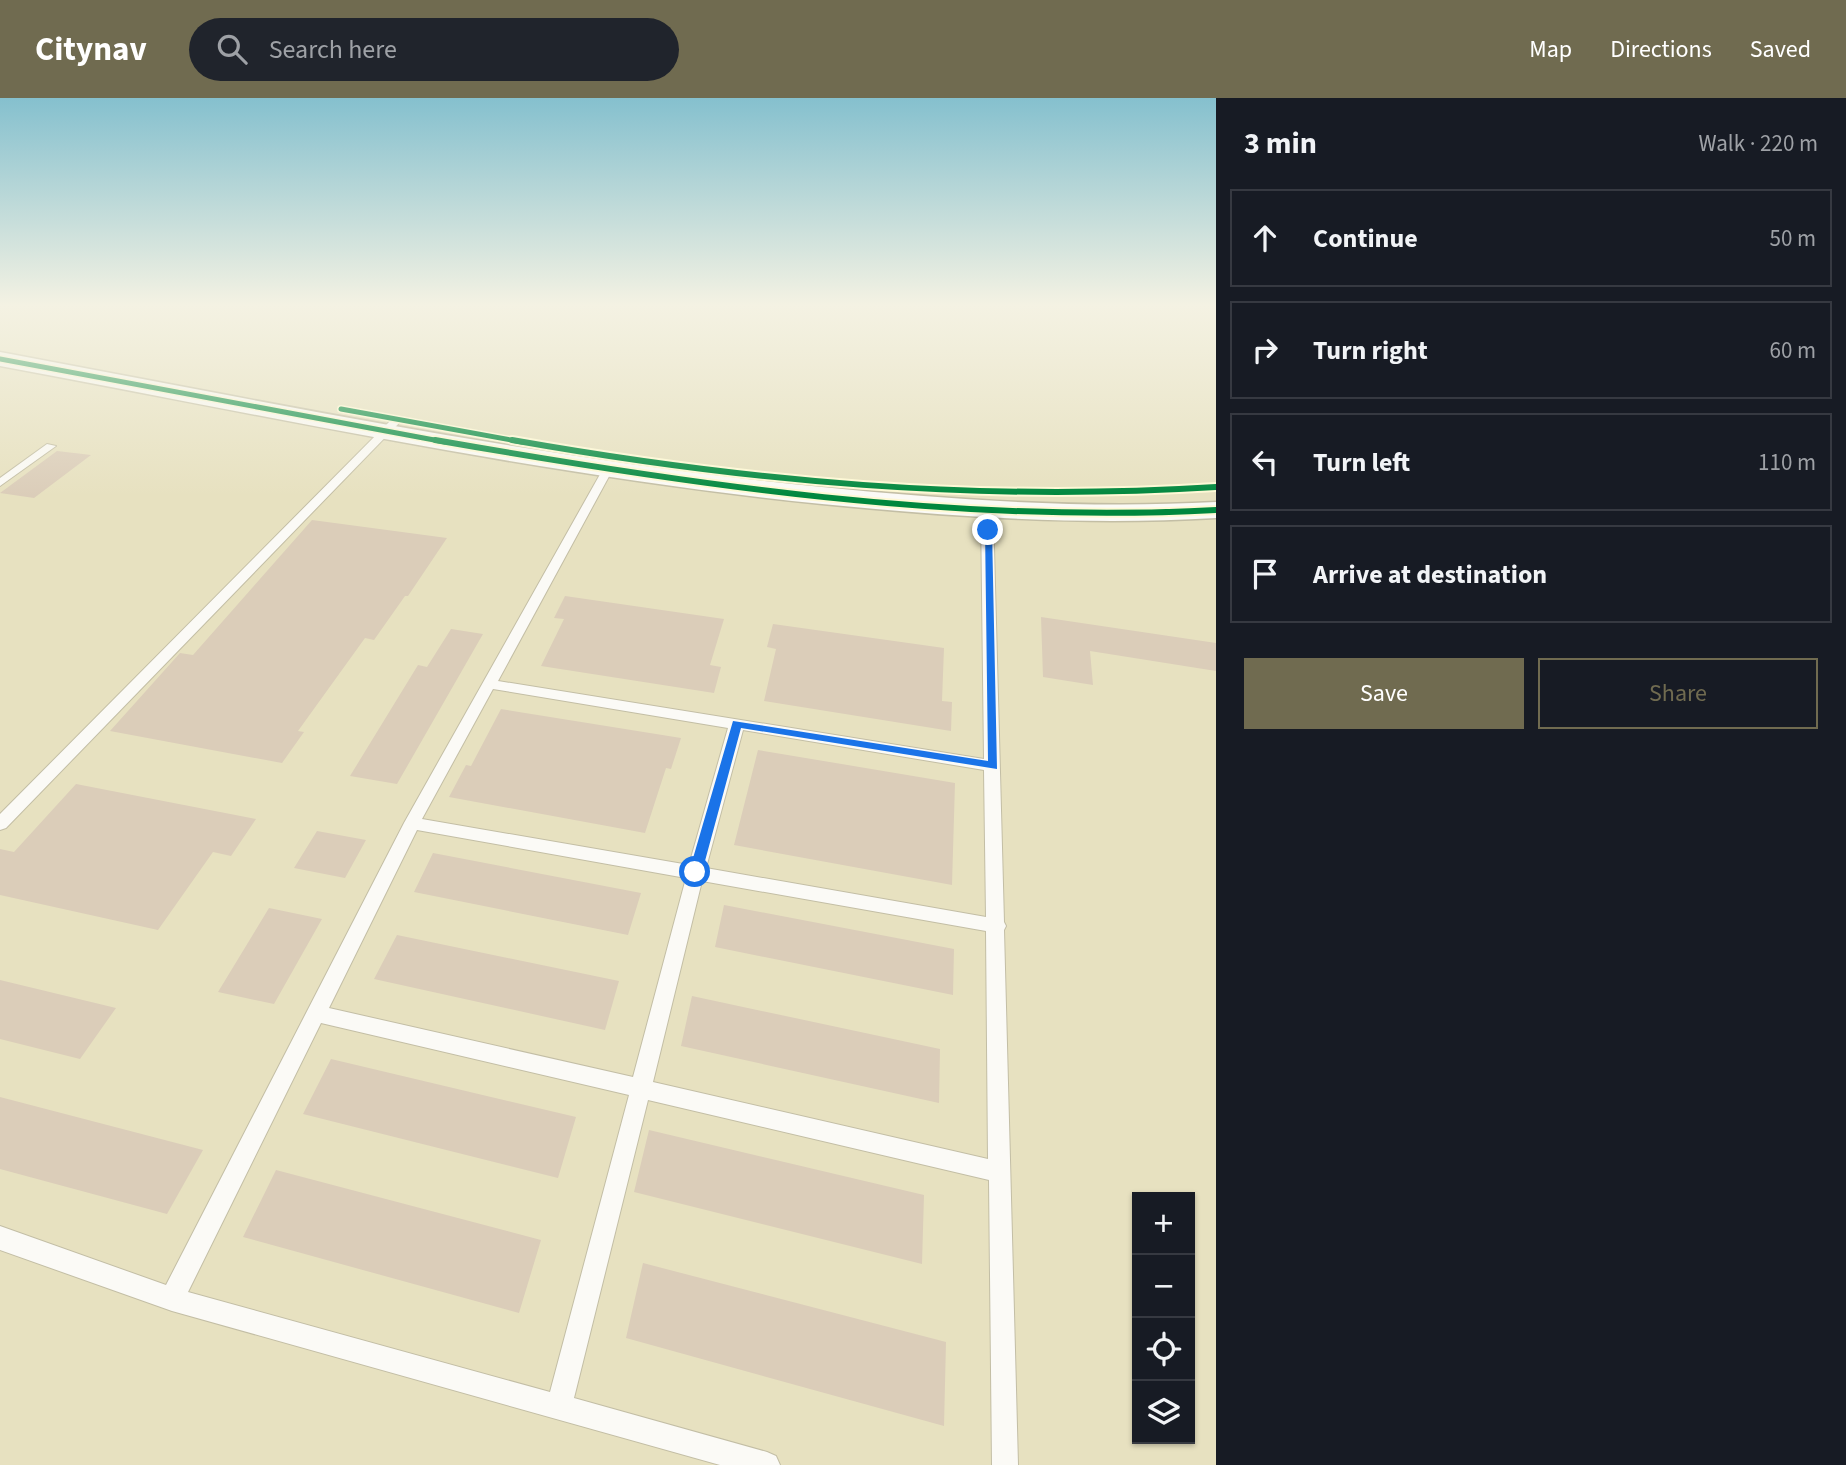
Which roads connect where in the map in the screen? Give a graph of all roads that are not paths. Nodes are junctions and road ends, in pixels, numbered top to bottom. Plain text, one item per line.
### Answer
1 (53, 368) edge
2 (102, 368) edge
3 (392, 424) junction
4 (51, 446) dead end
5 (608, 469) junction
6 (0, 483) edge
7 (1216, 487) edge
8 (987, 510) junction
9 (1216, 510) edge
10 (489, 684) junction
11 (737, 724) junction
12 (993, 766) junction
13 (412, 823) junction
14 (0, 824) edge
15 (695, 872) junction
16 (997, 926) junction
17 (316, 1013) junction
18 (640, 1089) junction
19 (1000, 1172) junction
20 (0, 1238) edge
21 (172, 1299) junction
22 (559, 1407) junction
23 (767, 1465) edge
24 (1005, 1465) edge

1 - 3 main road
2 - 3 main road
3 - 5 main road
3 - 7 main road
3 - 14 lane
4 - 6 lane
5 - 8 main road
5 - 10 lane
8 - 9 main road
8 - 12 lane
10 - 11 lane
10 - 13 lane
11 - 12 lane
11 - 15 lane
12 - 16 lane
13 - 15 lane
13 - 17 lane
15 - 16 lane
15 - 18 lane
16 - 19 lane
17 - 18 lane
17 - 21 lane
18 - 19 lane
18 - 22 lane
19 - 24 lane
20 - 21 lane
21 - 22 lane
22 - 23 lane

